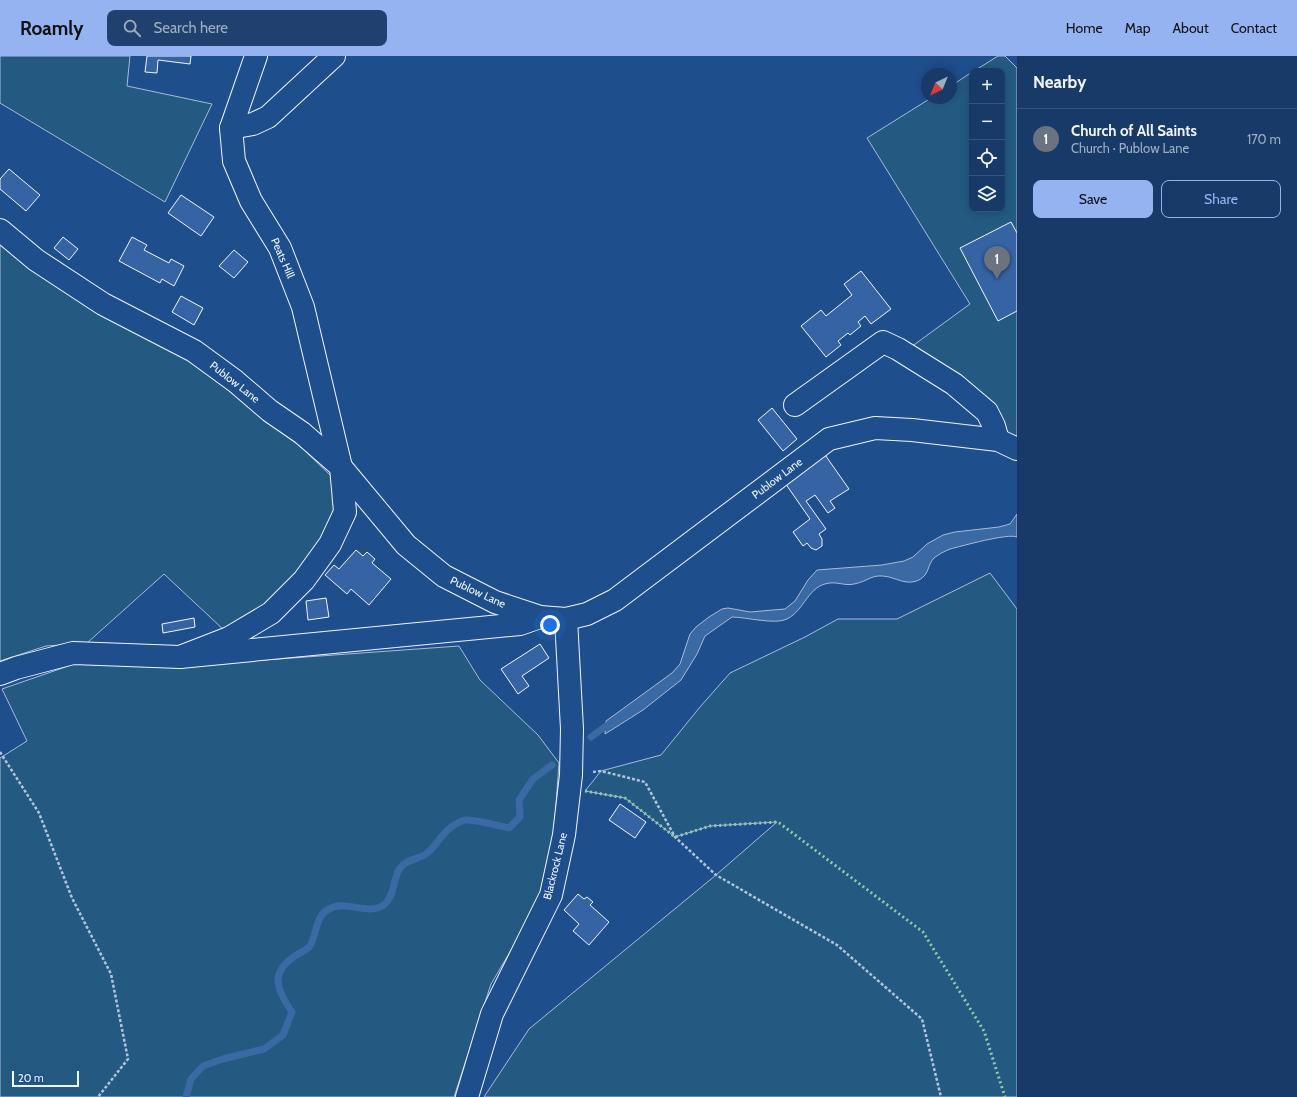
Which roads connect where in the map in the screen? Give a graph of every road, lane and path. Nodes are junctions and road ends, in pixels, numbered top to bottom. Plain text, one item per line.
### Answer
1 (256, 56) edge
2 (334, 56) edge
3 (231, 128) junction
4 (0, 230) edge
5 (795, 405) dead end
6 (1008, 444) edge
7 (340, 467) junction
8 (540, 616) junction
9 (566, 619) junction
10 (180, 657) junction
11 (0, 674) edge
12 (0, 752) edge
13 (601, 771) dead end
14 (98, 1097) edge
15 (467, 1097) edge
16 (942, 1097) edge

1 - 3 street, Peats Hill
2 - 3 street
3 - 7 street, Peats Hill
4 - 7 street, Publow Lane
5 - 6 street
6 - 9 street, Publow Lane
7 - 8 street, Publow Lane
7 - 10 street, Peats Hill
8 - 9 street, Publow Lane
8 - 10 street
9 - 15 street, Blackrock Lane
10 - 11 street
12 - 14 path
13 - 16 path

